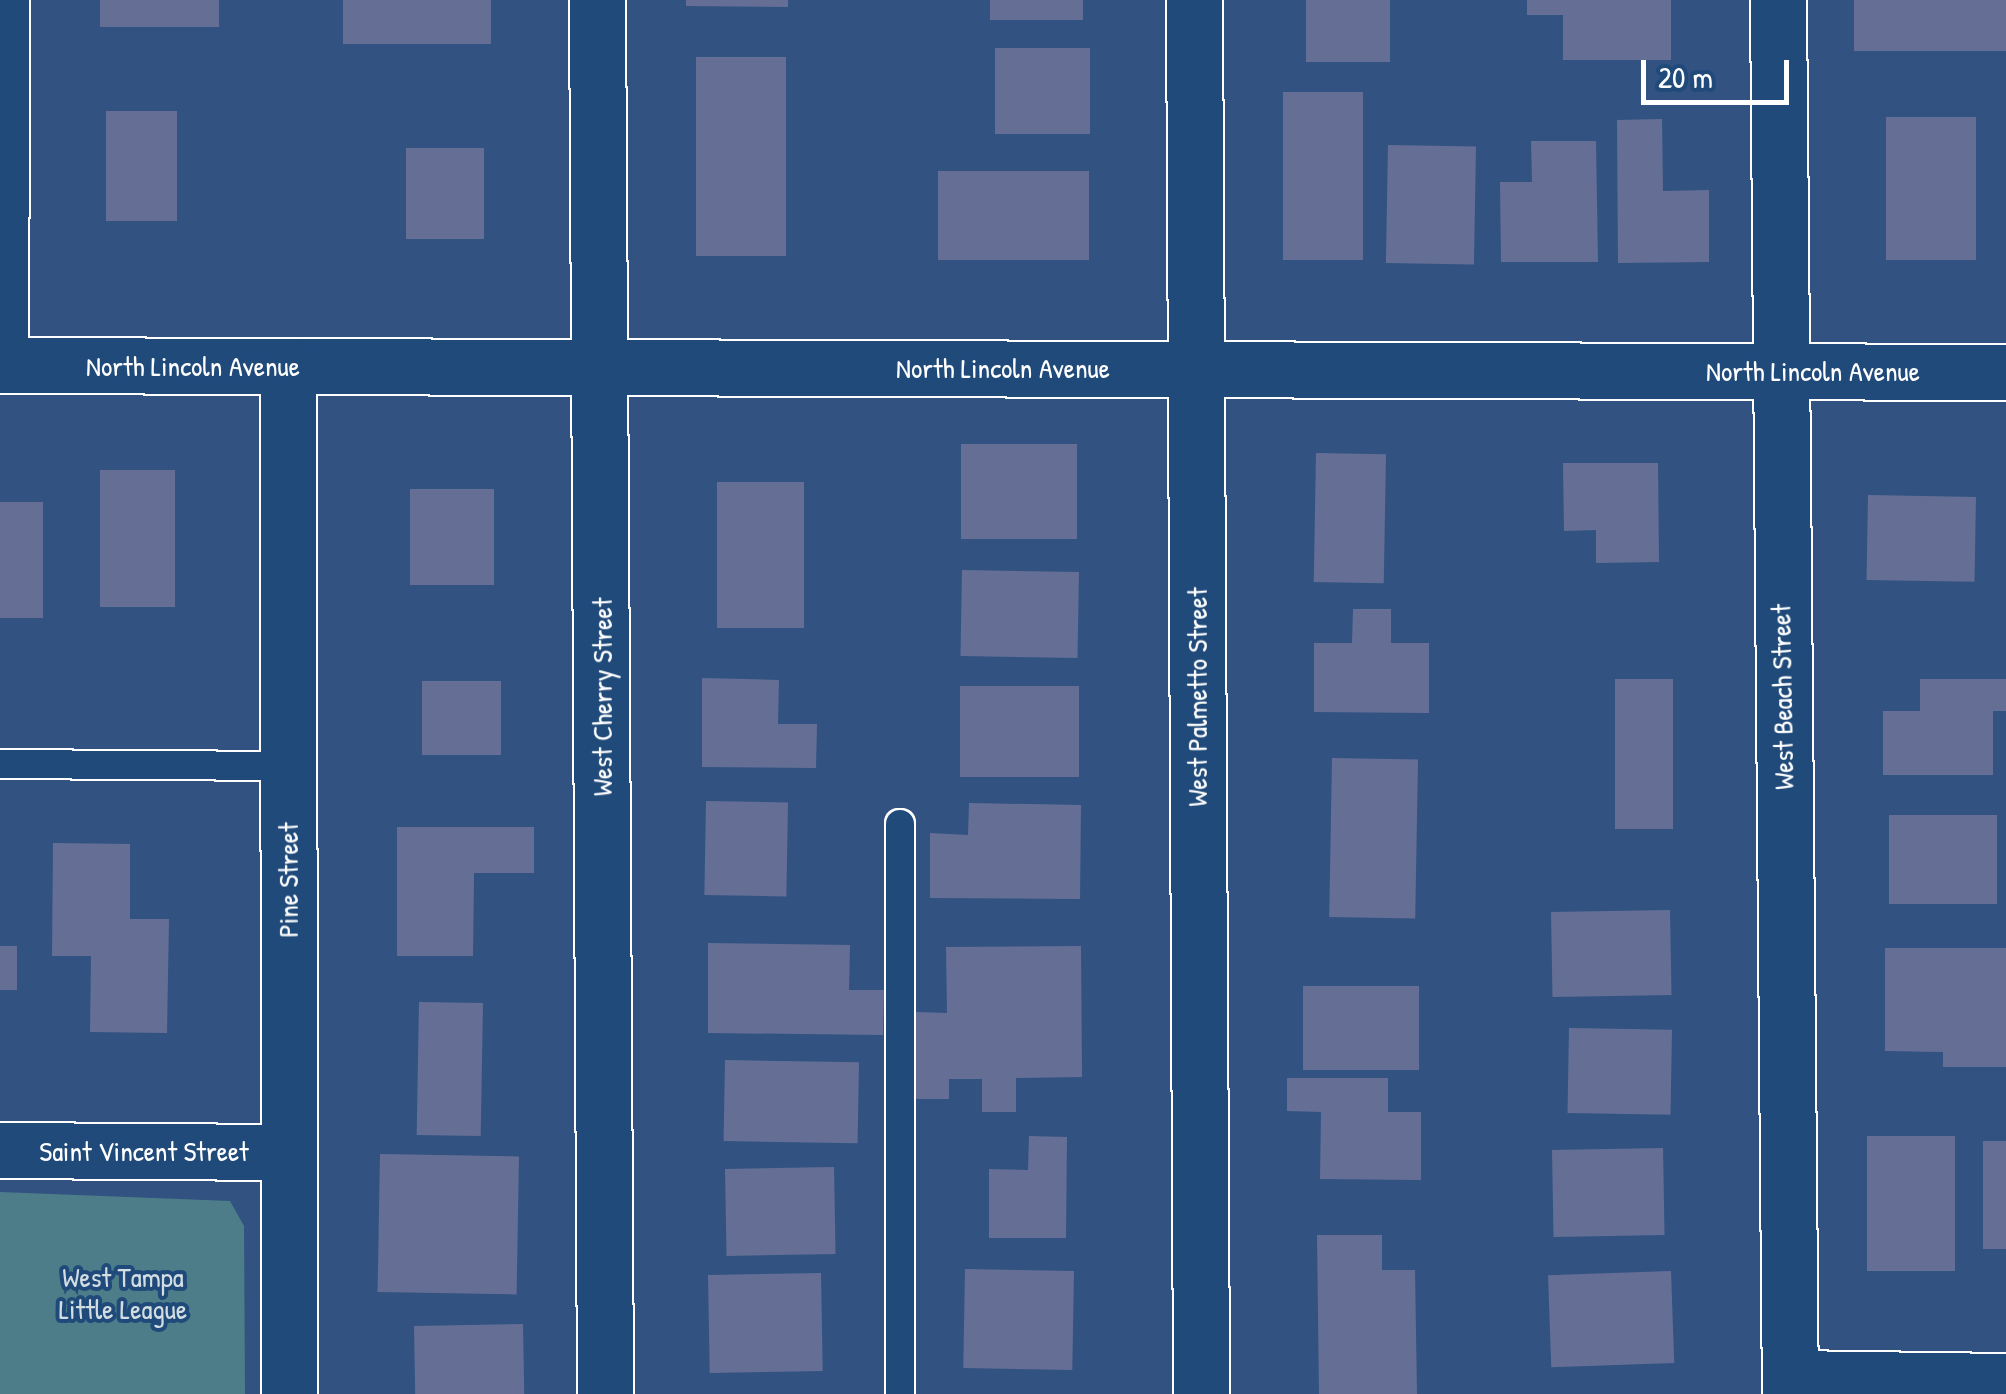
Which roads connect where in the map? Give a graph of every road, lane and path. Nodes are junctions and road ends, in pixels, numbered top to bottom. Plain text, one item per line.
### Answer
1 (1, 0) edge
2 (597, 0) edge
3 (1194, 0) edge
4 (1778, 0) edge
5 (0, 365) edge
6 (288, 366) junction
7 (600, 366) junction
8 (1195, 368) junction
9 (1778, 371) junction
10 (2006, 372) edge
11 (0, 764) edge
12 (288, 766) junction
13 (900, 824) dead end
14 (0, 1150) edge
15 (288, 1152) junction
16 (2006, 1381) edge
17 (1790, 1386) edge
18 (289, 1394) edge
19 (605, 1394) edge
20 (900, 1394) edge
21 (1201, 1394) edge

1 - 5 street
2 - 7 street, West Cherry Street
3 - 8 street, West Palmetto Street
4 - 9 street, West Beach Street
5 - 6 street, North Lincoln Avenue
6 - 7 street, North Lincoln Avenue
6 - 12 street, Pine Street
7 - 8 street, North Lincoln Avenue
7 - 19 street, West Cherry Street
8 - 9 street, North Lincoln Avenue
8 - 21 street, West Palmetto Street
9 - 10 street, North Lincoln Avenue
9 - 17 street, West Beach Street
11 - 12 lane
12 - 15 street, Pine Street
13 - 20 lane
14 - 15 street, Saint Vincent Street
15 - 18 street, Pine Street
16 - 17 street

